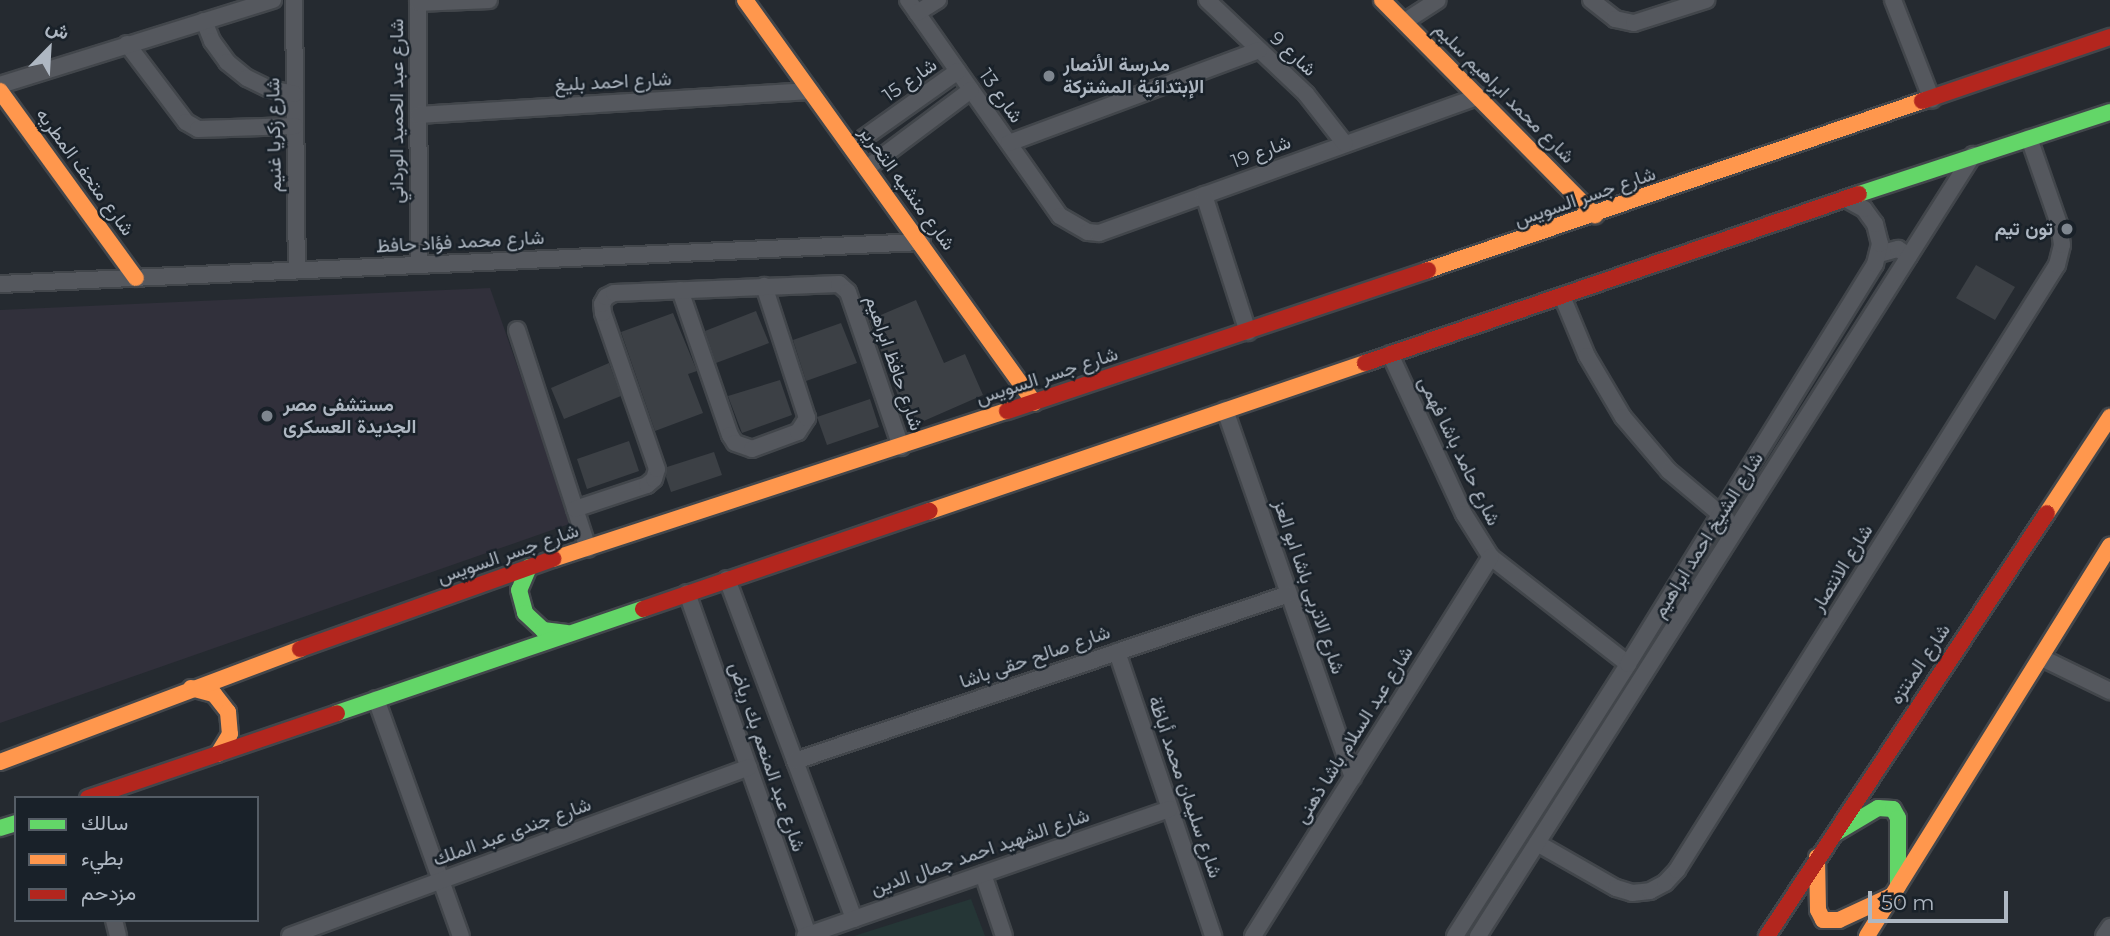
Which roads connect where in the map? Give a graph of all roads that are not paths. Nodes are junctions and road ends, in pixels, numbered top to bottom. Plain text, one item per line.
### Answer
1 (273, 0) edge
2 (294, 0) edge
3 (489, 0) edge
4 (745, 0) edge
5 (938, 0) edge
6 (1207, 0) edge
7 (1382, 0) edge
8 (1438, 0) edge
9 (1591, 0) edge
10 (1706, 0) edge
11 (1893, 0) edge
12 (418, 2) edge
13 (912, 7) edge
14 (205, 21) junction
15 (1404, 22) junction
16 (2110, 37) edge
17 (127, 44) junction
18 (1259, 50) junction
19 (958, 71) junction
20 (0, 88) edge
21 (971, 90) junction
22 (810, 92) junction
23 (295, 94) junction
24 (1479, 96) junction
25 (1932, 100) junction
26 (2110, 112) edge
27 (418, 115) junction
28 (295, 126) junction
29 (2029, 138) junction
30 (1009, 143) junction
31 (1345, 144) junction
32 (851, 147) junction
33 (1973, 155) junction
34 (867, 168) junction
35 (1204, 195) junction
36 (1848, 200) junction
37 (1595, 215) junction
38 (1060, 216) joint
39 (922, 242) junction
40 (1879, 254) junction
41 (1909, 257) junction
42 (419, 265) junction
43 (297, 271) junction
44 (136, 278) junction
45 (0, 284) edge
46 (764, 286) junction
47 (680, 290) junction
48 (1562, 296) junction
49 (517, 330) dead end
50 (1248, 332) junction
51 (1390, 355) junction
52 (1035, 402) junction
53 (1226, 410) junction
54 (2110, 417) edge
55 (901, 447) junction
56 (575, 509) junction
57 (1719, 515) junction
58 (1738, 527) junction
59 (2110, 546) edge
60 (588, 548) junction
61 (1491, 557) junction
62 (529, 567) junction
63 (727, 579) junction
64 (687, 593) junction
65 (1289, 594) junction
66 (567, 633) junction
67 (1117, 652) junction
68 (2042, 658) junction
69 (1629, 664) junction
70 (191, 688) junction
71 (2110, 691) edge
72 (376, 699) junction
73 (218, 754) junction
74 (795, 761) junction
75 (0, 762) edge
76 (749, 767) junction
77 (1353, 777) junction
78 (94, 796) edge
79 (1170, 809) junction
80 (1830, 837) junction
81 (1537, 843) junction
82 (1817, 857) junction
83 (983, 874) junction
84 (441, 880) junction
85 (1895, 892) junction
86 (854, 919) junction
87 (2110, 927) edge
88 (806, 935) edge
89 (290, 936) edge
90 (461, 936) edge
91 (1004, 936) edge
92 (1213, 936) edge
93 (1253, 936) edge
94 (1455, 936) edge
95 (1478, 936) edge
96 (1767, 936) edge
97 (1867, 936) edge
98 (2104, 936) edge

1 - 14 street
2 - 23 street, شارع زكريا غنيم
3 - 12 street
4 - 22 main road, شارع منشيه التحرير
5 - 13 street
6 - 18 street, شارع 9
7 - 15 main road, شارع محمد ابراهيم سليم
8 - 15 street
9 - 10 street
11 - 25 street
12 - 27 street, شارع عبد الحميد الورداني
13 - 19 street, شارع 13
14 - 17 street
14 - 23 street
15 - 24 main road, شارع محمد ابراهيم سليم
16 - 25 main road, شارع جسر السويس
17 - 20 street
17 - 28 street
18 - 30 street
18 - 31 street, شارع 9
19 - 21 street, شارع 13
19 - 32 street, شارع 15
20 - 44 main road, شارع متحف المطريه
21 - 30 street, شارع 13
21 - 34 street
22 - 27 street, شارع احمد بليغ
22 - 32 main road, شارع منشيه التحرير
23 - 28 street, شارع زكريا غنيم
24 - 31 street, شارع 19
24 - 37 main road, شارع محمد ابراهيم سليم
25 - 37 main road, شارع جسر السويس
26 - 29 main road
27 - 42 street, شارع عبد الحميد الورداني
28 - 43 street, شارع زكريا غنيم
29 - 33 main road
29 - 81 street, شارع الانتصار
30 - 38 street, شارع 13
31 - 35 street, شارع 19
32 - 34 main road, شارع منشيه التحرير
33 - 36 main road
33 - 41 street, شارع الشيخ احمد ابراهيم
34 - 39 main road, شارع منشيه التحرير
35 - 38 street, شارع 19
35 - 50 street
36 - 40 street
36 - 48 main road
37 - 50 main road, شارع جسر السويس
39 - 42 street, شارع محمد فؤاد حافظ
39 - 52 main road, شارع منشيه التحرير
40 - 41 street
40 - 57 street, شارع الشيخ احمد ابراهيم
41 - 58 street, شارع الشيخ احمد ابراهيم
42 - 43 street, شارع محمد فؤاد حافظ
43 - 44 street, شارع محمد فؤاد حافظ
44 - 45 street, شارع محمد فؤاد حافظ
46 - 47 street
46 - 47 street
46 - 55 street, شارع حافظ ابراهيم
47 - 56 street
48 - 51 main road
48 - 57 street
49 - 56 street
50 - 52 main road, شارع جسر السويس
51 - 53 main road
51 - 61 street, شارع حامد باشا فهمى
52 - 55 main road, شارع جسر السويس
53 - 63 main road
53 - 65 street, شارع الاتربى باشا ابو العز
54 - 80 main road, شارع المنتزه
55 - 60 main road, شارع جسر السويس
56 - 60 street
57 - 58 street
57 - 69 street, شارع الشيخ احمد ابراهيم
58 - 81 street, شارع الشيخ احمد ابراهيم
59 - 68 main road
60 - 62 main road, شارع جسر السويس
61 - 69 street, شارع حامد باشا فهمى
61 - 77 street, شارع عبد السلام باشا ذهنى
62 - 66 main road
62 - 70 main road, شارع جسر السويس
63 - 64 main road
63 - 74 street, شارع عبد المنعم بك رياض
64 - 66 main road
64 - 76 street, شارع عبد المنعم بك رياض
65 - 67 street, شارع صالح حقى باشا
65 - 77 street, شارع الاتربى باشا ابو العز
66 - 72 main road
67 - 74 street, شارع صالح حقى باشا
67 - 79 street, شارع سليمان محمد أباظة
68 - 71 street
68 - 85 main road
69 - 94 street, شارع الشيخ احمد ابراهيم
70 - 73 main road
70 - 75 main road, شارع جسر السويس
72 - 73 main road
72 - 84 street
73 - 78 main road
74 - 86 street, شارع عبد المنعم بك رياض
76 - 84 street, شارع جندى عبد الملك
76 - 88 street, شارع عبد المنعم بك رياض
77 - 93 street, شارع عبد السلام باشا ذهنى
79 - 83 street, شارع الشهيد احمد جمال الدين
79 - 92 street, شارع سليمان محمد أباظة
80 - 82 main road, شارع المنتزه
80 - 85 main road
81 - 95 street, شارع الشيخ احمد ابراهيم
82 - 85 main road
82 - 96 main road, شارع المنتزه
83 - 86 street, شارع الشهيد احمد جمال الدين
83 - 91 street
84 - 89 street, شارع جندى عبد الملك
84 - 90 street
85 - 97 main road
86 - 88 street, شارع الشهيد احمد جمال الدين
87 - 98 street

